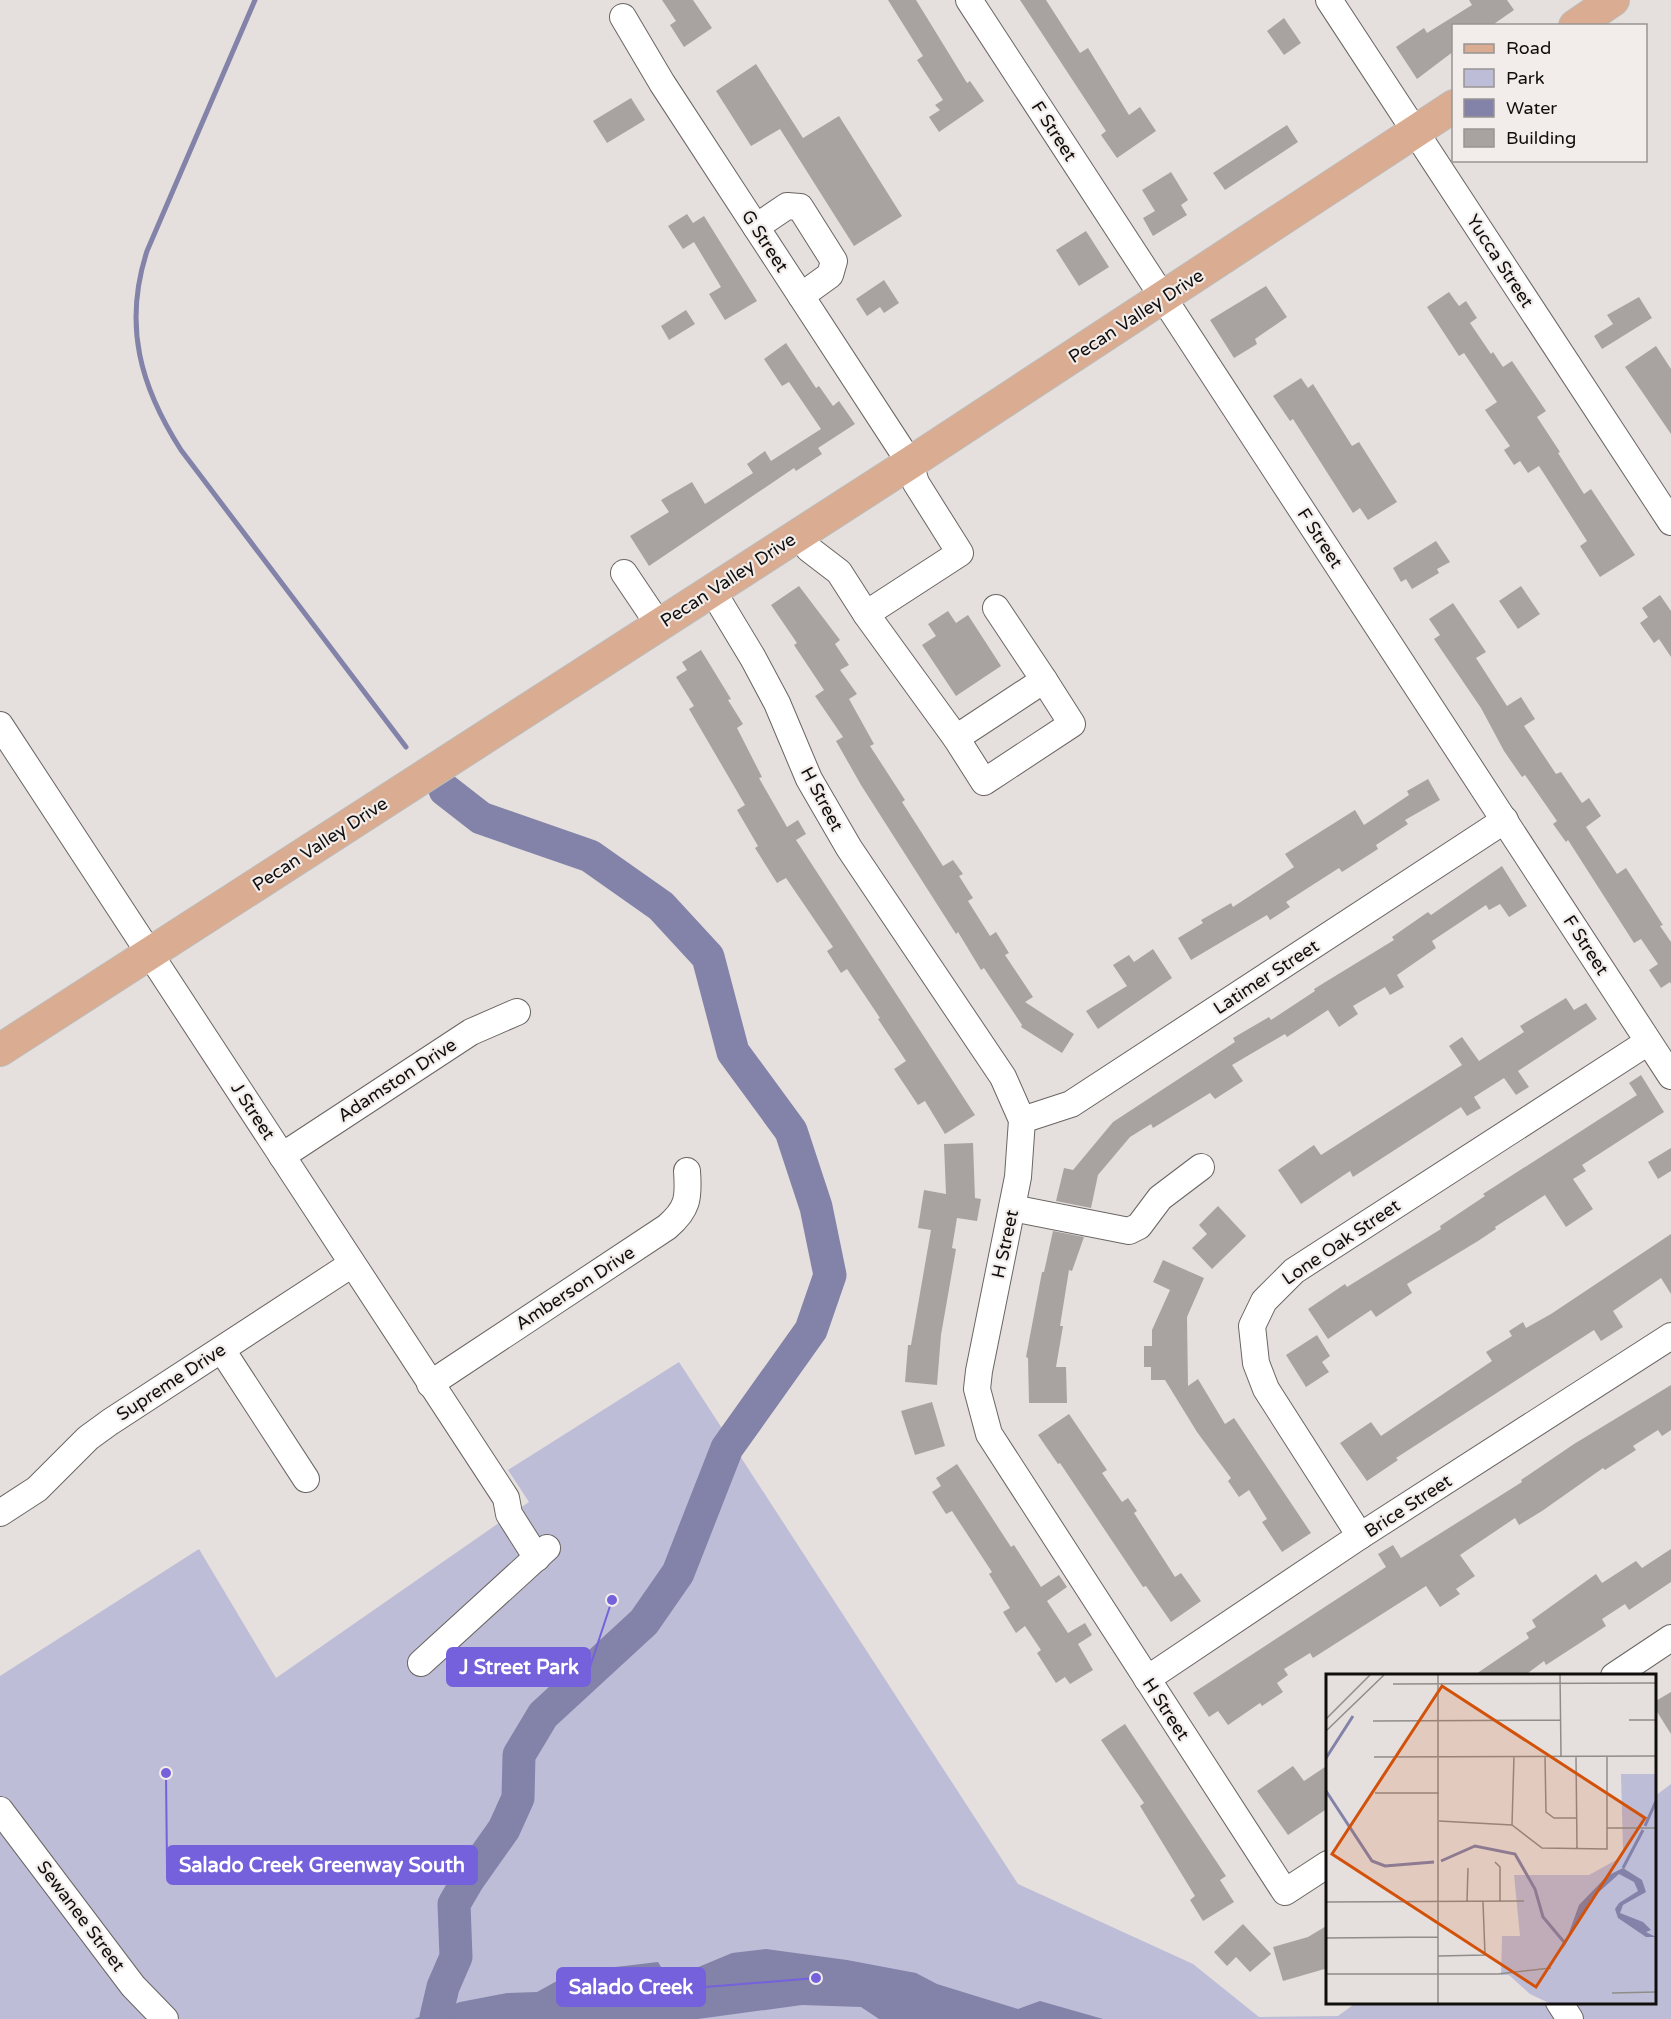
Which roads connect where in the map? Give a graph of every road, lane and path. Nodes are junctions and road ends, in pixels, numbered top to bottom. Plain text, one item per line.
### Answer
1 (969, 0) edge
2 (1329, 0) edge
3 (1613, 0) edge
4 (623, 17) dead end
5 (1578, 24) edge
6 (1452, 107) edge
7 (1416, 132) junction
8 (756, 227) junction
9 (801, 296) junction
10 (1163, 298) junction
11 (910, 463) junction
12 (1671, 522) edge
13 (800, 534) junction
14 (624, 573) dead end
15 (712, 590) junction
16 (996, 608) dead end
17 (866, 614) junction
18 (659, 624) junction
19 (1044, 680) junction
20 (0, 725) edge
21 (956, 738) junction
22 (1505, 820) junction
23 (149, 952) junction
24 (517, 1012) dead end
25 (1648, 1042) junction
26 (0, 1050) edge
27 (1671, 1076) edge
28 (1022, 1120) junction
29 (282, 1156) junction
30 (1201, 1167) dead end
31 (687, 1171) dead end
32 (1012, 1208) junction
33 (352, 1264) junction
34 (1671, 1336) edge
35 (222, 1350) junction
36 (430, 1384) junction
37 (306, 1479) dead end
38 (0, 1513) edge
39 (1360, 1536) junction
40 (1671, 1638) edge
41 (421, 1664) dead end
42 (1617, 1674) edge
43 (1147, 1679) junction
44 (0, 1810) edge
45 (1326, 1865) edge
46 (1561, 2004) edge
47 (165, 2019) edge
48 (1570, 2019) edge

1 - 10 street, F Street
2 - 7 street, Yucca Street
3 - 5 main road
4 - 8 street, G Street
6 - 7 main road, Pecan Valley Drive
7 - 10 main road, Pecan Valley Drive
7 - 12 street, Yucca Street
8 - 9 street, G Street
8 - 9 street
9 - 11 street, G Street
10 - 11 main road, Pecan Valley Drive
10 - 22 street, F Street
11 - 13 main road, Pecan Valley Drive
11 - 17 street, G Street
13 - 15 main road, Pecan Valley Drive
13 - 17 street
14 - 18 street
15 - 18 main road, Pecan Valley Drive
15 - 28 street, H Street
16 - 19 street
17 - 21 street
18 - 23 main road, Pecan Valley Drive
19 - 21 street
19 - 21 street
20 - 23 street, J Street
22 - 25 street, F Street
22 - 28 street, Latimer Street
23 - 26 main road, Pecan Valley Drive
23 - 29 street, J Street
24 - 29 street, Adamston Drive
25 - 27 street, F Street
25 - 39 street, Lone Oak Street
28 - 32 street, H Street
29 - 33 street, J Street
30 - 32 street
31 - 36 street, Amberson Drive
32 - 43 street, H Street
33 - 35 street, Supreme Drive
33 - 36 street, J Street
34 - 39 street, Brice Street
35 - 37 street
35 - 38 street, Supreme Drive
36 - 41 street, J Street
39 - 43 street, Brice Street
40 - 42 street
43 - 45 street, H Street
44 - 47 street, Sewanee Street
46 - 48 street

